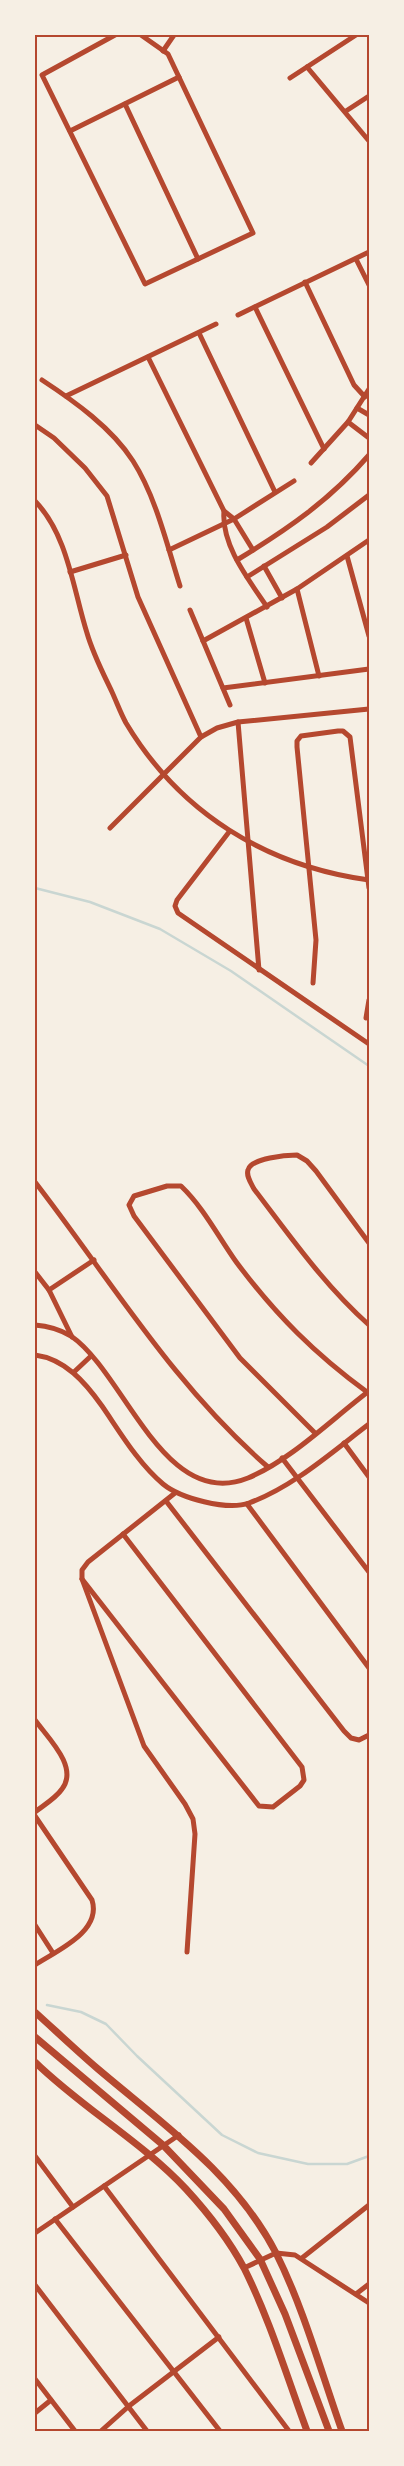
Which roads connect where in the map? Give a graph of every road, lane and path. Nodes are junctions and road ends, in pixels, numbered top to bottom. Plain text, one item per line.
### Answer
1 (115, 35) edge
2 (141, 35) edge
3 (154, 35) edge
4 (174, 35) edge
5 (356, 35) edge
6 (150, 41) junction
7 (163, 51) junction
8 (307, 66) junction
9 (179, 77) junction
10 (290, 78) dead end
11 (369, 96) edge
12 (125, 104) junction
13 (346, 111) junction
14 (70, 131) junction
15 (369, 141) edge
16 (369, 252) edge
17 (198, 259) junction
18 (356, 259) junction
19 (305, 282) junction
20 (369, 285) edge
21 (255, 307) junction
22 (238, 315) dead end
23 (216, 324) dead end
24 (199, 333) junction
25 (148, 357) junction
26 (42, 380) dead end
27 (369, 389) edge
28 (66, 396) junction
29 (365, 397) junction
30 (357, 408) junction
31 (369, 415) edge
32 (348, 422) junction
33 (35, 425) edge
34 (369, 438) edge
35 (324, 450) junction
36 (369, 455) edge
37 (311, 463) dead end
38 (294, 481) dead end
39 (275, 492) junction
40 (369, 495) edge
41 (35, 500) edge
42 (224, 511) junction
43 (234, 519) junction
44 (223, 525) junction
45 (369, 540) edge
46 (169, 550) junction
47 (254, 550) junction
48 (126, 555) junction
49 (347, 556) junction
50 (237, 560) junction
51 (264, 566) junction
52 (70, 572) junction
53 (247, 577) junction
54 (180, 586) dead end
55 (297, 589) junction
56 (282, 598) junction
57 (267, 607) junction
58 (190, 610) dead end
59 (246, 618) junction
60 (369, 636) edge
61 (203, 642) junction
62 (369, 669) edge
63 (320, 676) junction
64 (265, 682) junction
65 (223, 688) junction
66 (230, 705) dead end
67 (369, 709) edge
68 (238, 722) junction
69 (201, 737) junction
70 (164, 775) junction
71 (110, 828) dead end
72 (229, 832) junction
73 (247, 840) junction
74 (308, 867) junction
75 (369, 880) edge
76 (369, 888) edge
77 (259, 970) junction
78 (313, 983) dead end
79 (369, 1000) edge
80 (366, 1018) dead end
81 (369, 1044) edge
82 (35, 1182) edge
83 (369, 1243) edge
84 (94, 1260) junction
85 (35, 1272) edge
86 (49, 1290) junction
87 (35, 1325) edge
88 (369, 1325) edge
89 (72, 1337) junction
90 (35, 1355) edge
91 (91, 1356) junction
92 (74, 1372) junction
93 (368, 1391) edge
94 (369, 1424) edge
95 (315, 1433) junction
96 (344, 1443) junction
97 (282, 1458) junction
98 (268, 1467) junction
99 (298, 1476) junction
100 (369, 1476) edge
101 (175, 1493) junction
102 (166, 1501) junction
103 (247, 1504) junction
104 (123, 1534) junction
105 (369, 1572) edge
106 (82, 1579) junction
107 (369, 1668) edge
108 (35, 1720) edge
109 (369, 1735) edge
110 (35, 1812) edge
111 (35, 1816) edge
112 (35, 1925) edge
113 (187, 1952) dead end
114 (53, 1953) junction
115 (35, 1965) edge
116 (35, 2013) edge
117 (35, 2038) edge
118 (35, 2062) edge
119 (179, 2135) junction
120 (163, 2145) junction
121 (148, 2155) junction
122 (35, 2156) edge
123 (104, 2186) junction
124 (369, 2205) edge
125 (74, 2207) junction
126 (55, 2219) junction
127 (35, 2233) edge
128 (276, 2253) junction
129 (302, 2258) junction
130 (260, 2259) junction
131 (244, 2268) junction
132 (369, 2284) edge
133 (35, 2285) edge
134 (356, 2294) junction
135 (369, 2303) edge
136 (219, 2338) junction
137 (174, 2372) junction
138 (35, 2379) edge
139 (51, 2400) junction
140 (129, 2406) junction
141 (35, 2413) edge
142 (75, 2431) edge
143 (101, 2431) edge
144 (147, 2431) edge
145 (220, 2431) edge
146 (289, 2431) edge
147 (307, 2431) edge
148 (329, 2431) edge
149 (342, 2431) edge

1 - 14 street
2 - 6 street
3 - 6 street
4 - 7 street
5 - 8 street
6 - 7 street
7 - 9 street
8 - 10 street
8 - 13 street
9 - 12 street
9 - 17 street
11 - 13 street
12 - 14 street
12 - 17 street
13 - 15 street
14 - 17 street
16 - 18 street
18 - 19 street
18 - 20 street
19 - 21 street
19 - 29 street
21 - 22 street
21 - 35 street
23 - 24 street
24 - 25 street
24 - 39 street
25 - 28 street
25 - 42 street
26 - 28 street
27 - 29 street
28 - 46 street
29 - 30 street
30 - 31 street
30 - 32 street
32 - 34 street
32 - 35 street
33 - 48 street
35 - 37 street
36 - 47 street
38 - 39 street
39 - 43 street
40 - 51 street
41 - 52 street
42 - 43 street
42 - 44 street
43 - 44 street
43 - 47 street
44 - 46 street
44 - 50 street
45 - 49 street
46 - 54 street
47 - 50 street
48 - 52 street
48 - 69 street
49 - 55 street
49 - 60 street
50 - 53 street
51 - 53 street
51 - 56 street
52 - 70 street
53 - 57 street
55 - 56 street
55 - 63 street
56 - 57 street
57 - 59 street
58 - 61 street
59 - 61 street
59 - 64 street
61 - 65 street
62 - 63 street
63 - 64 street
64 - 65 street
65 - 66 street
67 - 68 street
68 - 69 street
68 - 73 street
69 - 70 street
70 - 71 street
70 - 72 street
72 - 73 street
72 - 77 street
73 - 74 street
73 - 77 street
74 - 75 street
74 - 75 street
74 - 78 street
75 - 76 street
77 - 81 street
79 - 80 street
82 - 84 street
83 - 88 street
84 - 86 street
84 - 98 street
85 - 86 street
86 - 89 street
87 - 89 street
89 - 91 street
90 - 92 street
91 - 92 street
91 - 98 street
92 - 101 street
93 - 95 street
93 - 95 street
94 - 96 street
95 - 97 street
96 - 99 street
96 - 100 street
97 - 98 street
97 - 99 street
99 - 103 street
99 - 105 street
101 - 102 street
101 - 103 street
102 - 104 street
102 - 109 street
103 - 107 street
104 - 106 street
104 - 106 street
106 - 113 street
108 - 110 street
111 - 114 street
112 - 114 street
114 - 115 street
116 - 119 street
117 - 120 street
118 - 121 street
119 - 120 street
119 - 128 street
120 - 121 street
120 - 130 street
121 - 123 street
121 - 131 street
122 - 125 street
123 - 125 street
123 - 136 street
124 - 129 street
125 - 126 street
126 - 127 street
126 - 137 street
128 - 129 street
128 - 130 street
128 - 149 street
129 - 134 street
130 - 131 street
130 - 148 street
131 - 147 street
132 - 134 street
133 - 140 street
134 - 135 street
136 - 137 street
136 - 146 street
137 - 140 street
137 - 145 street
138 - 139 street
139 - 141 street
139 - 142 street
140 - 143 street
140 - 144 street

